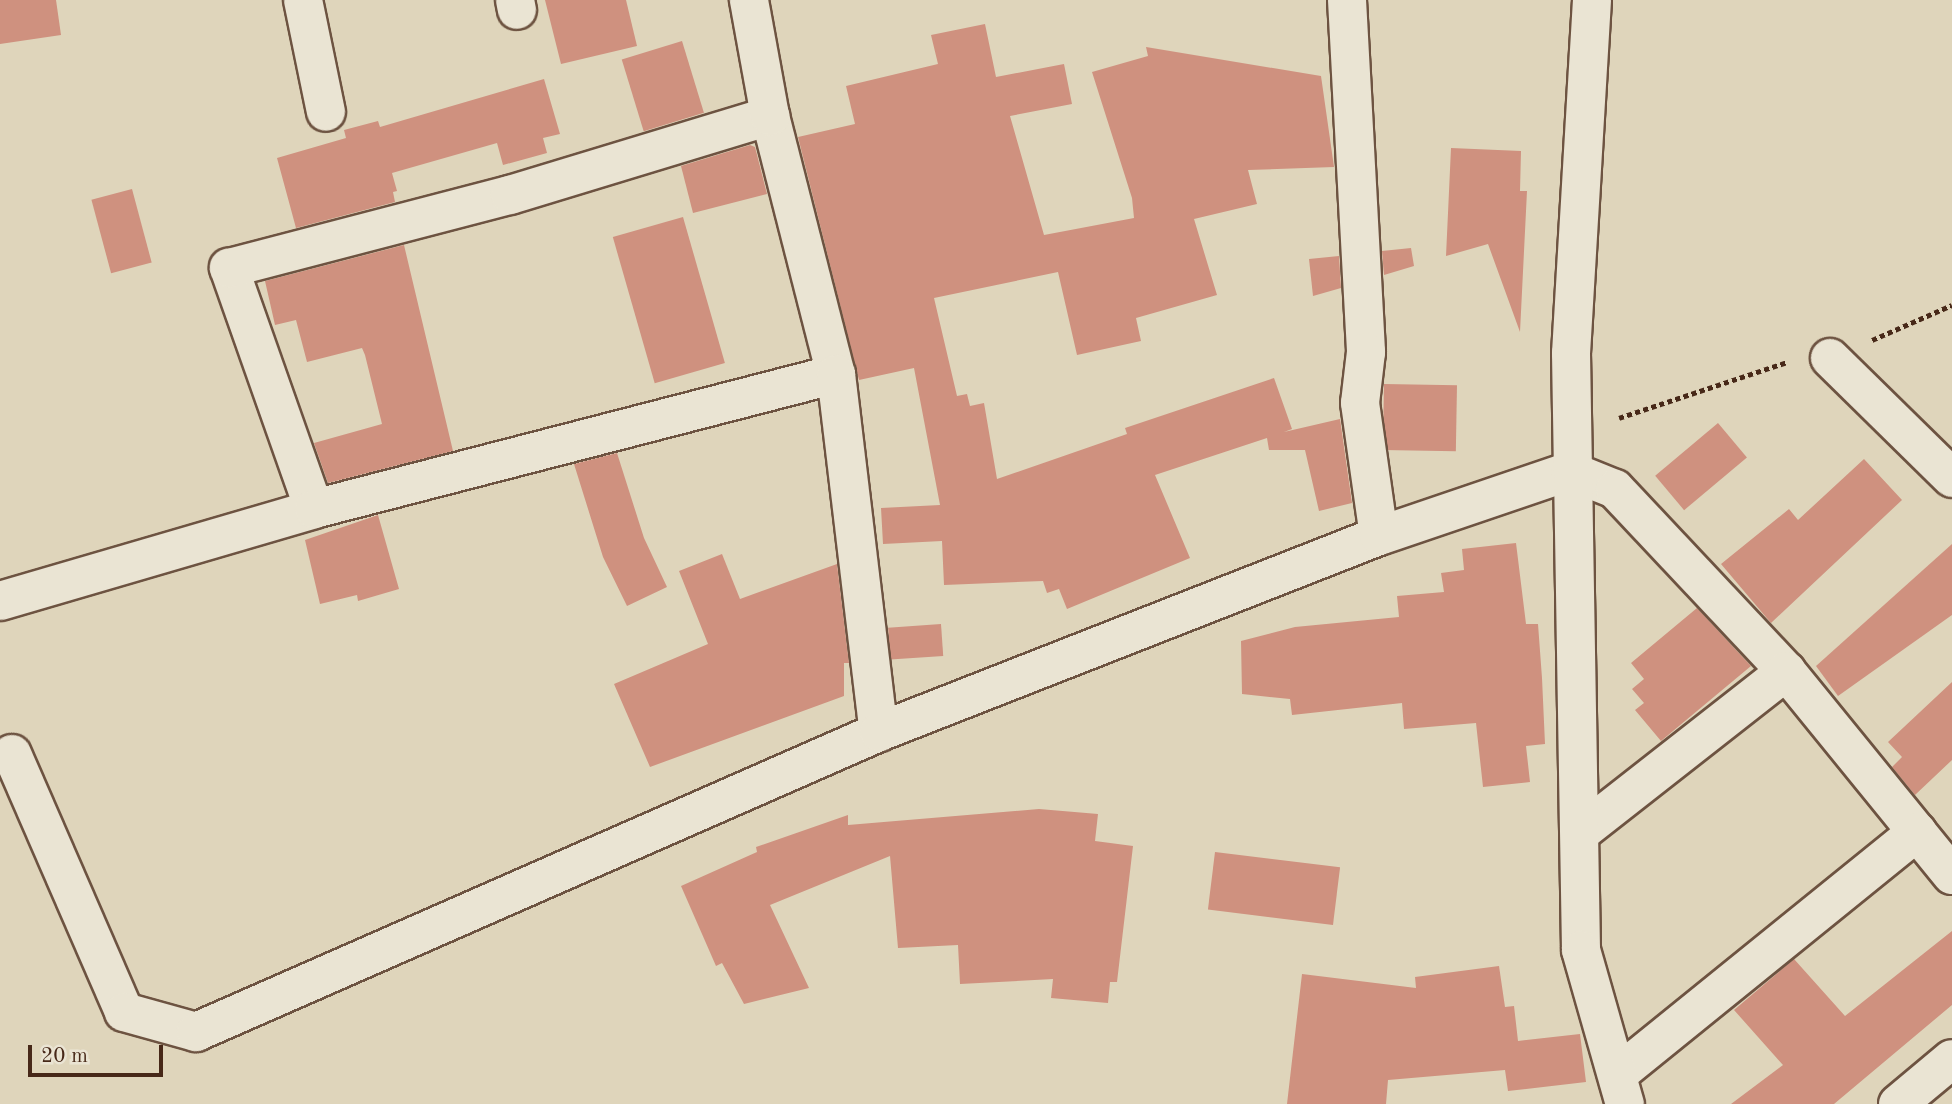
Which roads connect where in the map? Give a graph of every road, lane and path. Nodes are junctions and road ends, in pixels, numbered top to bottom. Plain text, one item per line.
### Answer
1 (303, 0) edge
2 (748, 0) edge
3 (1347, 0) edge
4 (1592, 0) edge
5 (326, 112) dead end
6 (770, 116) junction
7 (1830, 358) dead end
8 (836, 374) junction
9 (1570, 471) junction
10 (1952, 478) edge
11 (314, 509) junction
12 (1379, 536) junction
13 (0, 601) edge
14 (1786, 671) junction
15 (879, 733) junction
16 (12, 754) dead end
17 (1581, 832) junction
18 (1917, 832) junction
19 (1952, 875) edge
20 (1952, 1059) edge
21 (1622, 1089) edge
22 (1898, 1104) edge

1 - 5 street
2 - 6 street
3 - 12 street
4 - 9 street
6 - 8 street
6 - 11 street
7 - 10 street
8 - 11 street
8 - 15 street
9 - 12 street
9 - 14 street
9 - 17 street
11 - 13 street
12 - 15 street
14 - 17 street
14 - 18 street
15 - 16 street
17 - 21 street
18 - 19 street
18 - 21 street
20 - 22 street

